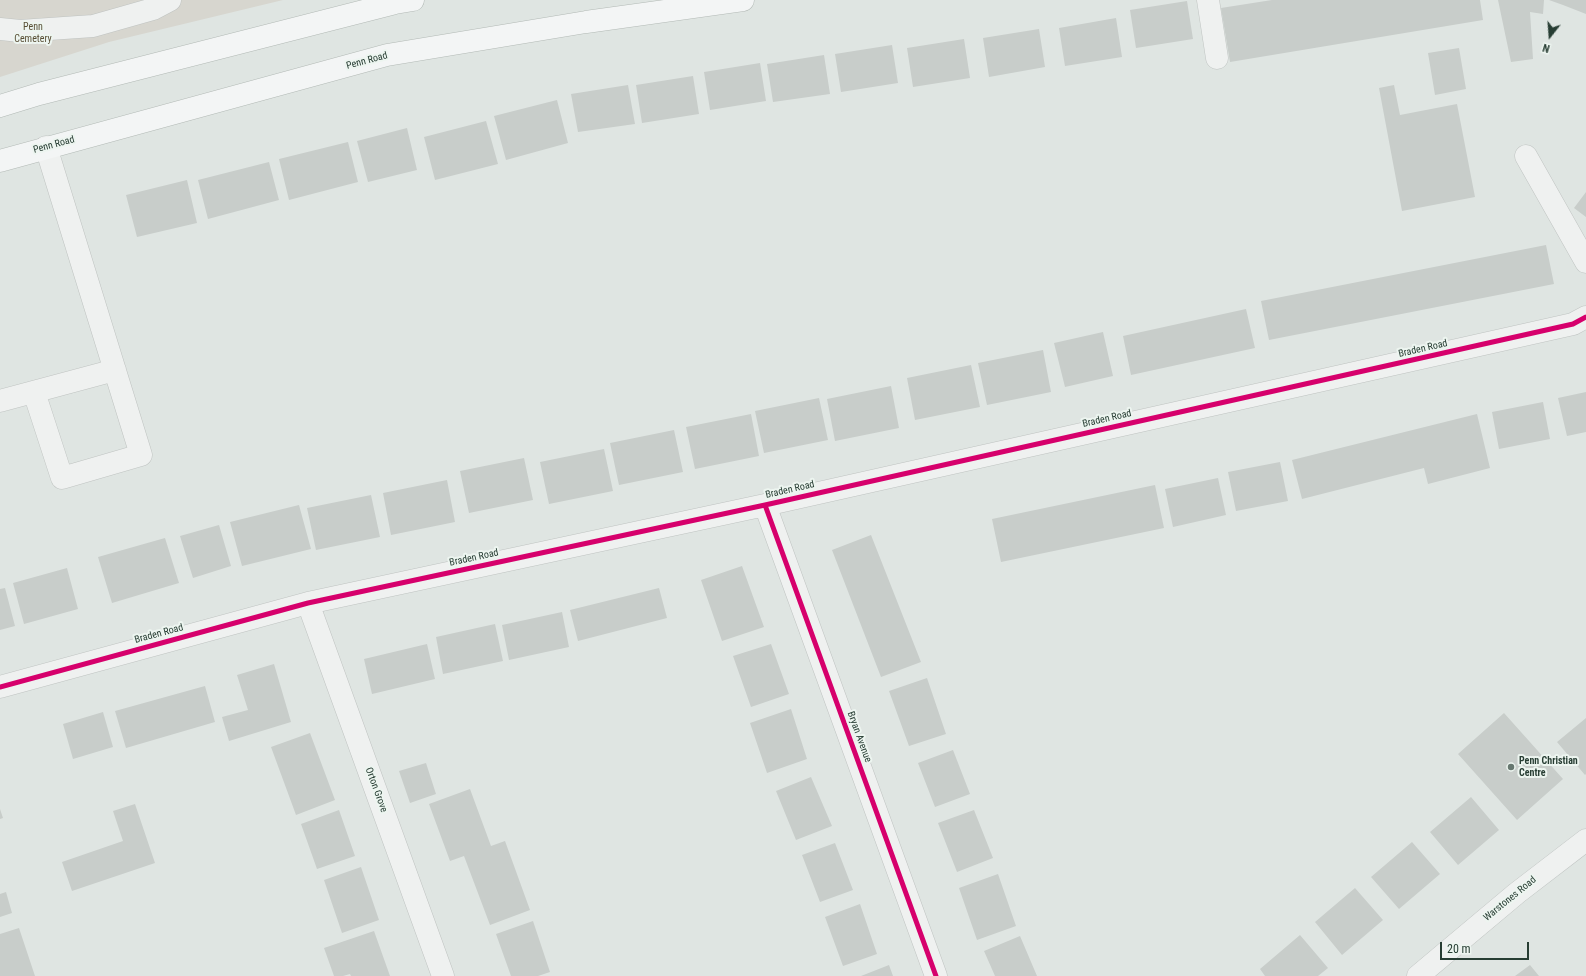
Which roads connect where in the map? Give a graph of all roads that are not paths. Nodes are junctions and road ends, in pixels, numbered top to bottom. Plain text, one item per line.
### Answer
1 (170, 0) edge
2 (413, 0) edge
3 (743, 0) edge
4 (1208, 0) edge
5 (0, 29) edge
6 (1217, 58) dead end
7 (0, 106) edge
8 (46, 147) junction
9 (1526, 156) dead end
10 (0, 161) edge
11 (1586, 262) edge
12 (1586, 317) edge
13 (115, 370) junction
14 (34, 392) junction
15 (0, 401) edge
16 (764, 505) junction
17 (308, 603) junction
18 (0, 686) edge
19 (1586, 840) edge
20 (443, 976) edge
21 (936, 976) edge
22 (1418, 976) edge

1 - 5 street
2 - 7 highway
3 - 8 highway, Penn Road
4 - 6 street
8 - 10 highway, Penn Road
8 - 13 street
9 - 11 street
12 - 16 street, Braden Road
13 - 14 street
13 - 14 street
14 - 15 street
16 - 17 street, Braden Road
16 - 21 street, Bryan Avenue
17 - 18 street, Braden Road
17 - 20 street, Orton Grove
19 - 22 street, Warstones Road

